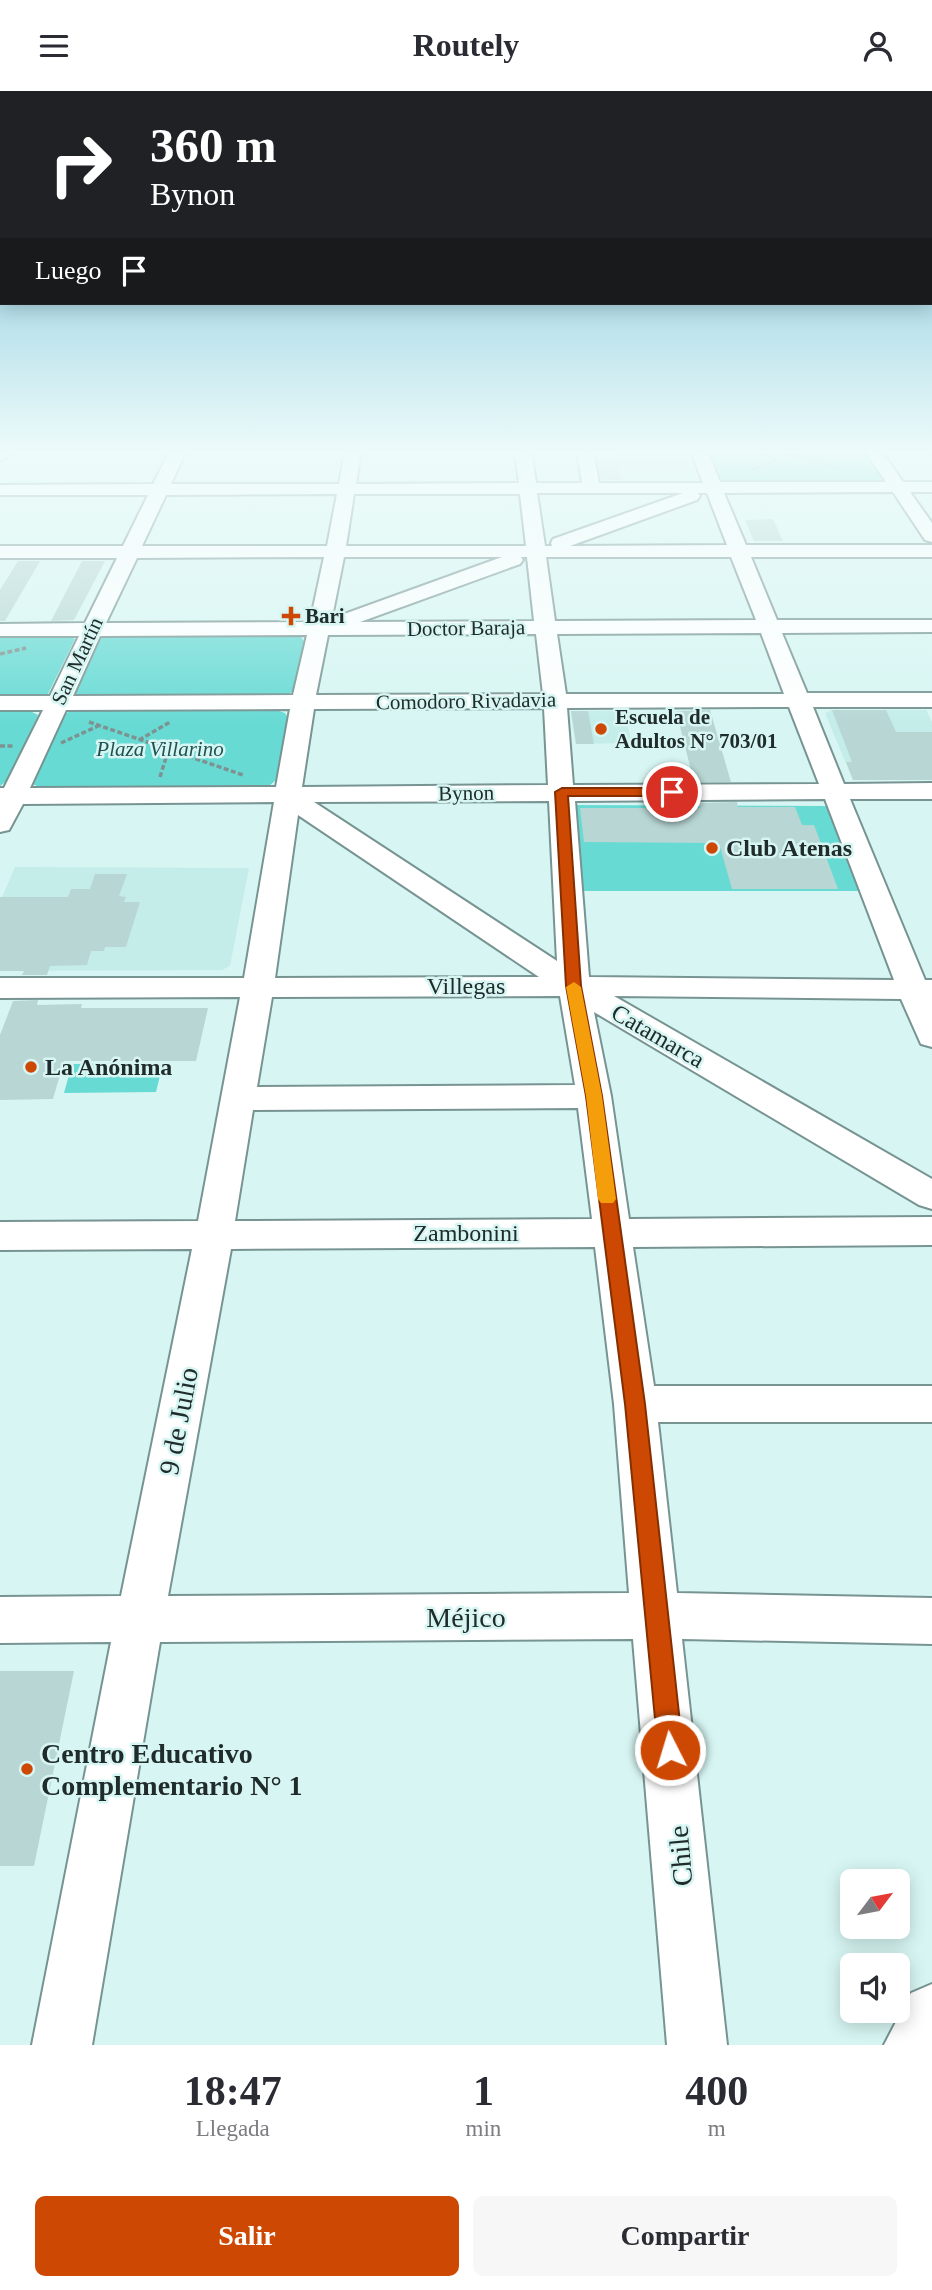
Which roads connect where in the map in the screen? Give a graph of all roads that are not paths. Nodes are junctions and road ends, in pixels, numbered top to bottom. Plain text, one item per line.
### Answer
1 (135, 542) edge
2 (337, 542) edge
3 (535, 542) edge
4 (564, 542) edge
5 (736, 542) edge
6 (838, 542) edge
7 (739, 551) junction
8 (843, 551) junction
9 (932, 551) edge
10 (0, 552) edge
11 (130, 552) junction
12 (537, 552) junction
13 (335, 553) junction
14 (932, 626) edge
15 (544, 627) junction
16 (769, 627) junction
17 (0, 630) edge
18 (91, 630) junction
19 (317, 630) junction
20 (932, 700) edge
21 (555, 701) junction
22 (798, 701) junction
23 (0, 703) edge
24 (57, 703) junction
25 (302, 703) junction
26 (932, 791) edge
27 (562, 792) junction
28 (837, 792) junction
29 (286, 795) junction
30 (6, 796) edge
31 (0, 824) edge
32 (258, 986) junction
33 (574, 986) junction
34 (0, 988) edge
35 (923, 990) edge
36 (932, 1037) edge
37 (594, 1096) junction
38 (237, 1100) junction
39 (932, 1196) edge
40 (932, 1231) edge
41 (611, 1232) junction
42 (0, 1236) edge
43 (214, 1236) junction
44 (635, 1404) junction
45 (932, 1404) edge
46 (658, 1616) junction
47 (140, 1619) junction
48 (0, 1620) edge
49 (932, 1621) edge
50 (932, 2014) edge
51 (62, 2045) edge
52 (698, 2045) edge
53 (914, 2045) edge

1 - 11 street, San Martín
2 - 13 street, 9 de Julio
3 - 12 street, Chile
4 - 12 street
5 - 7 street
6 - 8 street
7 - 8 street
7 - 12 street
7 - 16 street
8 - 9 street
10 - 11 street
11 - 13 street
11 - 18 street, San Martín
12 - 13 street
12 - 15 street, Chile
12 - 19 street
13 - 19 street, 9 de Julio
14 - 16 street, Doctor Baraja
15 - 16 street, Doctor Baraja
15 - 19 street, Doctor Baraja
15 - 21 street, Chile
16 - 22 street
17 - 18 street, Doctor Baraja
18 - 19 street, Doctor Baraja
18 - 24 street, San Martín
19 - 25 street, 9 de Julio
20 - 22 street, Comodoro Rivadavia
21 - 22 street, Comodoro Rivadavia
21 - 25 street, Comodoro Rivadavia
21 - 27 street, Chile
22 - 28 street
23 - 24 street, Comodoro Rivadavia
24 - 25 street, Comodoro Rivadavia
24 - 30 street, San Martín
25 - 29 street, 9 de Julio
26 - 28 street, Bynon
27 - 28 street, Bynon
27 - 29 street, Bynon
27 - 33 street, Chile
28 - 35 street
29 - 30 street, Bynon
29 - 32 street, 9 de Julio
29 - 33 street, Catamarca
30 - 31 street, San Martín
32 - 33 street, Villegas
32 - 34 street, Villegas
32 - 38 street, 9 de Julio
33 - 35 street, Villegas
33 - 37 street, Chile
33 - 39 street, Catamarca
35 - 36 street
37 - 38 street
37 - 41 street, Chile
38 - 43 street, 9 de Julio
40 - 41 street, Zambonini
41 - 43 street, Zambonini
41 - 44 street, Chile
42 - 43 street, Zambonini
43 - 47 street, 9 de Julio
44 - 45 street
44 - 46 street, Chile
46 - 47 street, Méjico
46 - 49 street, Méjico
46 - 52 street, Chile
47 - 48 street, Méjico
47 - 51 street, 9 de Julio
50 - 53 street

